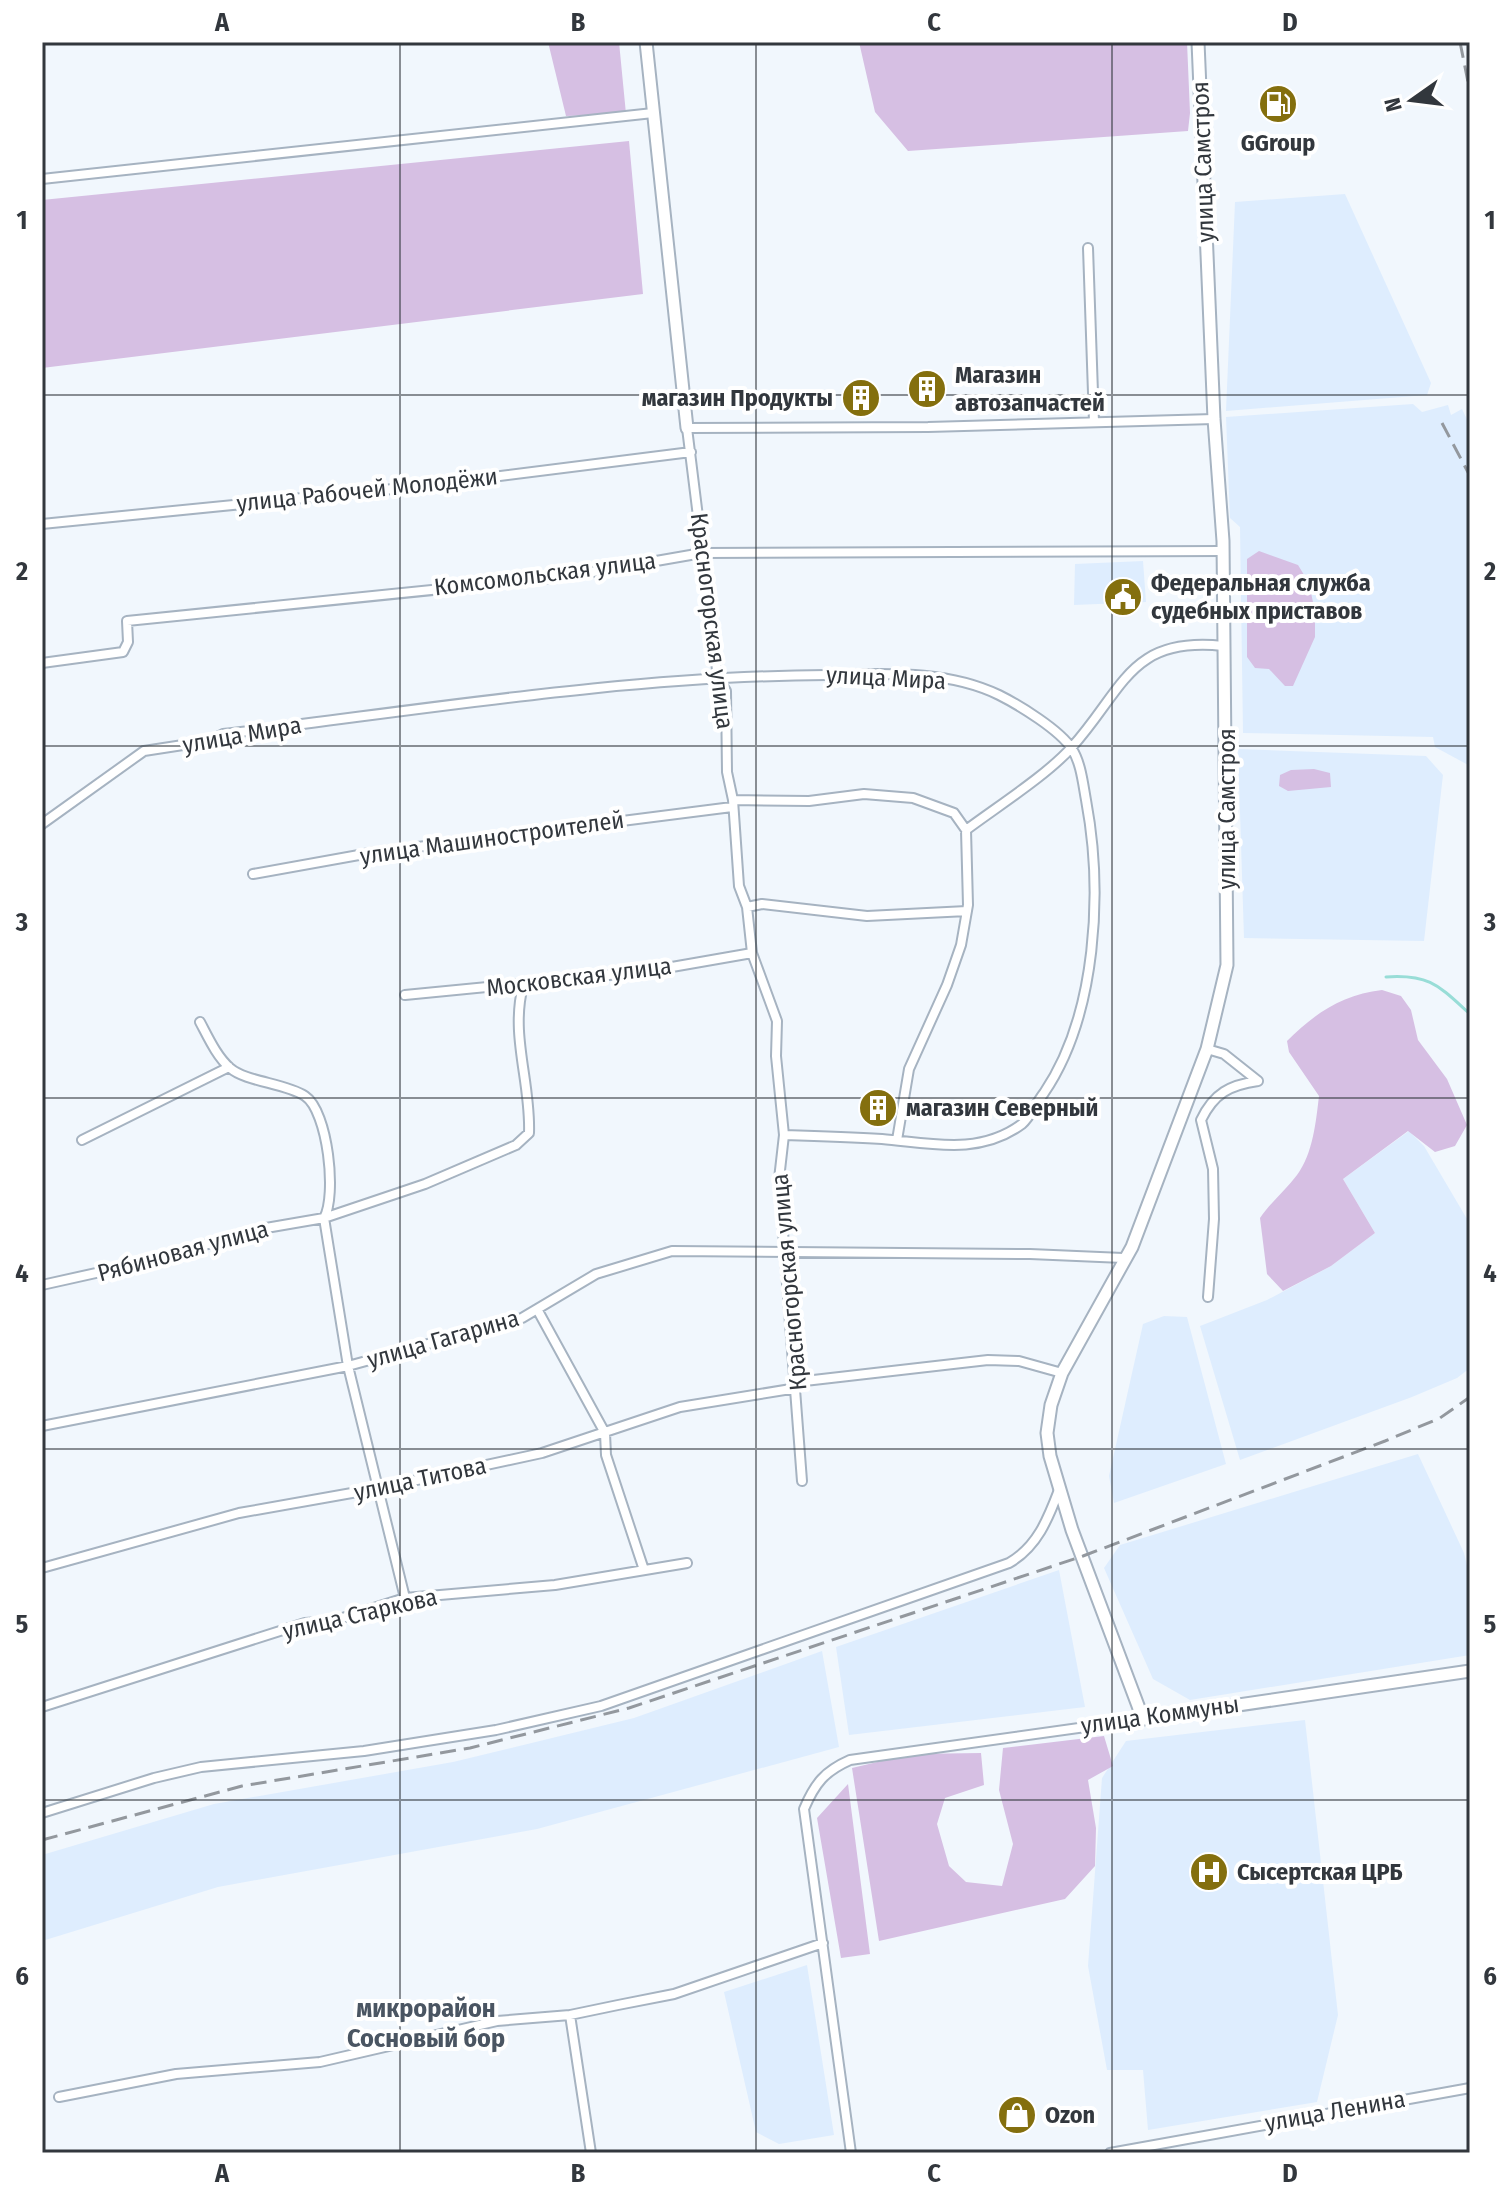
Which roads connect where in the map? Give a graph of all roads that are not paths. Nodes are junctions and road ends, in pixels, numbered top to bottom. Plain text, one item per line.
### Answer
1 (646, 42) edge
2 (1198, 42) edge
3 (653, 113) junction
4 (42, 179) edge
5 (1088, 248) dead end
6 (1214, 419) junction
7 (1094, 422) junction
8 (687, 428) junction
9 (691, 452) junction
10 (42, 524) edge
11 (1223, 551) junction
12 (702, 553) junction
13 (1223, 646) junction
14 (42, 663) edge
15 (718, 678) junction
16 (1071, 748) junction
17 (733, 804) junction
18 (42, 824) edge
19 (966, 830) junction
20 (253, 874) dead end
21 (747, 907) junction
22 (967, 911) junction
23 (752, 953) junction
24 (523, 986) junction
25 (405, 995) dead end
26 (200, 1022) dead end
27 (1207, 1049) junction
28 (229, 1067) junction
29 (784, 1135) junction
30 (82, 1140) dead end
31 (897, 1140) junction
32 (324, 1218) junction
33 (783, 1251) junction
34 (1123, 1258) junction
35 (42, 1285) edge
36 (1208, 1297) dead end
37 (537, 1309) junction
38 (348, 1366) junction
39 (1062, 1373) junction
40 (797, 1385) junction
41 (42, 1426) edge
42 (605, 1433) junction
43 (802, 1481) dead end
44 (380, 1488) junction
45 (1059, 1490) junction
46 (687, 1563) dead end
47 (42, 1568) edge
48 (644, 1570) junction
49 (405, 1598) junction
50 (1470, 1671) edge
51 (42, 1707) edge
52 (1143, 1719) junction
53 (42, 1813) edge
54 (823, 1943) junction
55 (570, 2015) junction
56 (1470, 2088) edge
57 (59, 2097) dead end
58 (591, 2153) edge
59 (851, 2153) edge
60 (1110, 2153) edge

1 - 3 street, Красногорская улица
2 - 6 street, улица Самстроя
3 - 4 street
3 - 8 street, Красногорская улица
5 - 7 street
6 - 7 street
6 - 11 street, улица Самстроя
7 - 8 street
8 - 9 street, Красногорская улица
9 - 10 street, улица Рабочей Молодёжи
9 - 12 street, Красногорская улица
11 - 12 street, Комсомольская улица
11 - 13 street, улица Самстроя
12 - 14 street, Комсомольская улица
12 - 15 street, Красногорская улица
13 - 16 street
13 - 27 street, улица Самстроя
15 - 16 street, улица Мира
15 - 17 street, Красногорская улица
15 - 18 street, улица Мира
16 - 19 street
16 - 31 street
17 - 19 street, улица Машиностроителей
17 - 20 street, улица Машиностроителей
17 - 21 street, Красногорская улица
19 - 22 street
21 - 22 street
21 - 23 street, Красногорская улица
22 - 31 street
23 - 24 street, Московская улица
23 - 29 street, Красногорская улица
24 - 25 street, Московская улица
24 - 32 street, Рябиновая улица
26 - 28 street
27 - 34 street, улица Самстроя
27 - 36 street
28 - 30 street
28 - 32 street
29 - 31 street
29 - 33 street, Красногорская улица
32 - 35 street, Рябиновая улица
32 - 38 street
33 - 34 street, улица Гагарина
33 - 37 street, улица Гагарина
33 - 40 street, Красногорская улица
34 - 39 street, улица Самстроя
37 - 38 street, улица Гагарина
37 - 42 street
38 - 41 street, улица Гагарина
38 - 44 street
39 - 40 street, улица Титова
39 - 45 street, улица Самстроя
40 - 42 street, улица Титова
40 - 43 street, Красногорская улица
42 - 44 street, улица Титова
42 - 48 street
44 - 47 street, улица Титова
44 - 49 street
45 - 52 street, улица Самстроя
45 - 53 street
46 - 48 street, улица Старкова
48 - 49 street, улица Старкова
49 - 51 street, улица Старкова
50 - 52 street, улица Коммуны
52 - 54 street, улица Коммуны
54 - 55 street
54 - 59 street
55 - 57 street
55 - 58 street
56 - 60 street, улица Ленина

